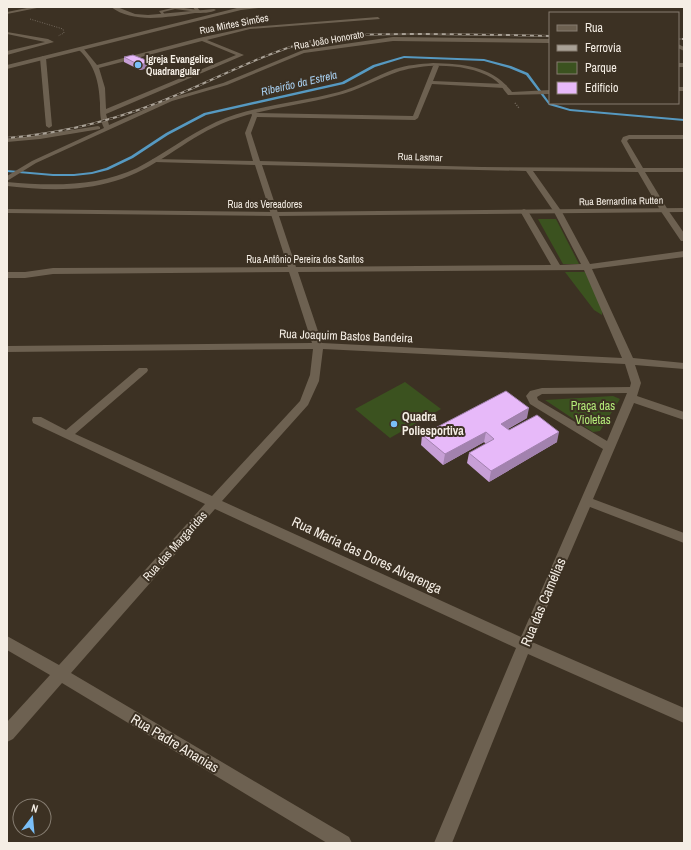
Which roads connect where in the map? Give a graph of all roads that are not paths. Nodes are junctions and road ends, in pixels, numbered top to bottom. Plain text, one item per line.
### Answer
1 (40, 7) edge
2 (113, 7) edge
3 (265, 7) edge
4 (24, 8) edge
5 (244, 8) junction
6 (196, 9) edge
7 (7, 13) edge
8 (378, 18) dead end
9 (7, 33) edge
10 (201, 39) junction
11 (549, 41) edge
12 (81, 49) junction
13 (7, 53) edge
14 (43, 58) junction
15 (436, 66) junction
16 (7, 67) edge
17 (96, 67) junction
18 (429, 82) junction
19 (504, 86) junction
20 (549, 92) edge
21 (103, 113) junction
22 (254, 114) junction
23 (49, 126) dead end
24 (107, 128) junction
25 (684, 137) edge
26 (7, 140) edge
27 (155, 160) junction
28 (257, 163) junction
29 (529, 170) junction
30 (641, 170) junction
31 (684, 170) edge
32 (7, 179) edge
33 (7, 184) edge
34 (664, 210) junction
35 (684, 210) edge
36 (7, 211) edge
37 (524, 211) junction
38 (558, 212) junction
39 (275, 214) junction
40 (684, 239) edge
41 (684, 254) edge
42 (557, 267) junction
43 (586, 267) junction
44 (294, 270) junction
45 (7, 275) edge
46 (318, 346) junction
47 (7, 349) edge
48 (629, 361) junction
49 (684, 366) edge
50 (143, 370) dead end
51 (633, 394) junction
52 (684, 416) edge
53 (37, 420) dead end
54 (67, 436) junction
55 (609, 447) junction
56 (214, 502) junction
57 (586, 502) junction
58 (684, 538) edge
59 (7, 642) edge
60 (524, 645) junction
61 (60, 674) junction
62 (684, 716) edge
63 (7, 734) edge
64 (343, 843) edge
65 (443, 843) edge

1 - 4 street
2 - 6 street
3 - 5 street
4 - 7 street
5 - 6 street
5 - 12 street
8 - 10 street, Rua Mirtes Simões
9 - 13 street
10 - 17 street, Rua Mirtes Simões
10 - 21 street
11 - 24 street, Rua João Honorato
12 - 14 street
12 - 17 street
14 - 16 street
14 - 23 street
15 - 18 street
15 - 19 street
15 - 22 street
17 - 21 street
18 - 19 street
18 - 22 street
19 - 20 street
21 - 24 street
22 - 27 street
22 - 28 street, Rua das Margaridas
24 - 26 street
24 - 32 street, Rua João Honorato
25 - 30 street
27 - 28 street, Rua Lasmar
27 - 33 street
28 - 29 street, Rua Lasmar
28 - 39 street, Rua das Margaridas
29 - 30 street, Rua Lasmar
29 - 38 street, Rua das Camélias
30 - 31 street, Rua Lasmar
30 - 34 street
34 - 35 street, Rua Bernardina Rutten
34 - 38 street, Rua Bernardina Rutten
34 - 40 street
36 - 39 street, Rua dos Vereadores
37 - 38 street, Rua Bernardina Rutten
37 - 39 street, Rua dos Vereadores
37 - 42 street
38 - 43 street, Rua das Camélias
39 - 44 street, Rua das Margaridas
41 - 43 street, Rua Antônio Pereira dos Santos
42 - 43 street, Rua Antônio Pereira dos Santos
42 - 44 street, Rua Antônio Pereira dos Santos
43 - 48 street, Rua das Camélias
44 - 45 street, Rua Antônio Pereira dos Santos
44 - 46 street, Rua das Margaridas
46 - 47 street, Rua Joaquim Bastos Bandeira
46 - 48 street, Rua Joaquim Bastos Bandeira
46 - 56 street, Rua das Margaridas
48 - 49 street, Rua Joaquim Bastos Bandeira
48 - 51 street, Rua das Camélias
50 - 54 street
51 - 52 street
51 - 55 street, Rua das Camélias
51 - 55 street
53 - 54 street, Rua Maria das Dores Alvarenga
54 - 56 street, Rua Maria das Dores Alvarenga
55 - 57 street, Rua das Camélias
56 - 60 street, Rua Maria das Dores Alvarenga
56 - 61 street, Rua das Margaridas
57 - 58 street
57 - 60 street, Rua das Camélias
59 - 61 street, Rua Padre Ananias
60 - 62 street, Rua Maria das Dores Alvarenga
60 - 65 street, Rua das Camélias
61 - 63 street, Rua das Margaridas
61 - 64 street, Rua Padre Ananias

